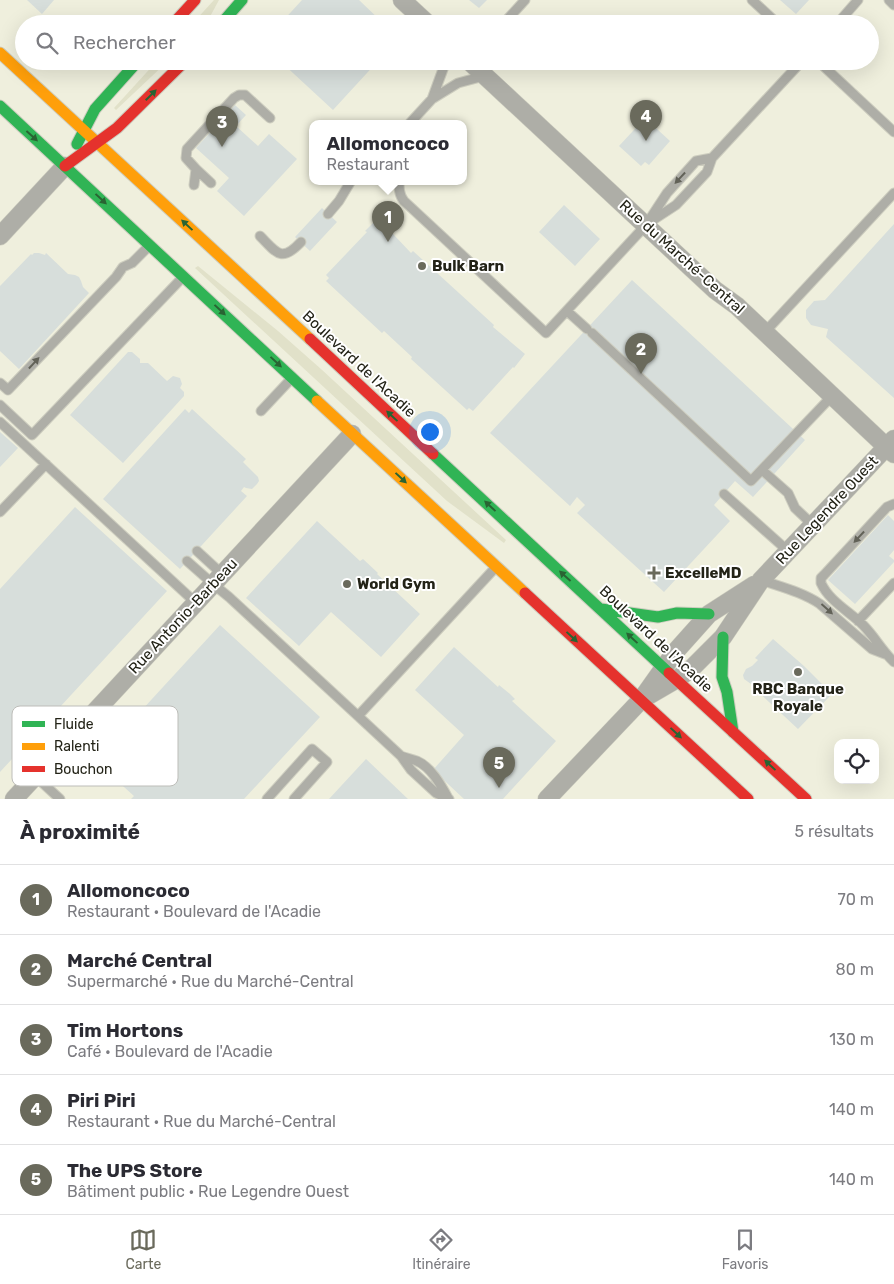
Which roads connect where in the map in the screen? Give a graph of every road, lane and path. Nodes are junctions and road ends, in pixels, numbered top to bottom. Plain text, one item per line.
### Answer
1 (195, 0) edge
2 (242, 0) edge
3 (402, 0) edge
4 (525, 0) edge
5 (752, 0) edge
6 (858, 0) edge
7 (889, 0) edge
8 (894, 4) edge
9 (181, 15) edge
10 (229, 15) edge
11 (418, 15) edge
12 (511, 15) edge
13 (768, 15) edge
14 (844, 15) edge
15 (0, 54) edge
16 (15, 68) edge
17 (18, 70) edge
18 (130, 70) edge
19 (176, 70) edge
20 (443, 70) edge
21 (478, 70) edge
22 (794, 70) edge
23 (828, 70) edge
24 (484, 76) junction
25 (432, 99) junction
26 (0, 106) edge
27 (270, 118) dead end
28 (413, 120) edge
29 (84, 130) junction
30 (894, 132) edge
31 (98, 142) junction
32 (712, 158) junction
33 (65, 166) junction
34 (196, 169) junction
35 (211, 183) dead end
36 (194, 185) dead end
37 (348, 185) edge
38 (399, 185) edge
39 (894, 193) edge
40 (328, 214) dead end
41 (646, 225) junction
42 (0, 236) edge
43 (260, 236) dead end
44 (301, 242) dead end
45 (150, 244) junction
46 (184, 276) junction
47 (567, 311) junction
48 (765, 332) junction
49 (293, 377) junction
50 (0, 383) edge
51 (832, 396) junction
52 (0, 405) edge
53 (261, 411) dead end
54 (0, 422) edge
55 (352, 434) junction
56 (32, 435) junction
57 (24, 444) junction
58 (892, 447) edge
59 (46, 464) junction
60 (762, 470) junction
61 (724, 494) dead end
62 (894, 504) edge
63 (0, 512) edge
64 (813, 525) junction
65 (197, 551) dead end
66 (788, 551) junction
67 (187, 561) dead end
68 (497, 566) junction
69 (218, 579) junction
70 (761, 580) junction
71 (894, 583) edge
72 (196, 603) junction
73 (601, 609) junction
74 (709, 614) junction
75 (858, 621) junction
76 (723, 637) junction
77 (885, 654) junction
78 (894, 662) edge
79 (664, 667) junction
80 (677, 679) junction
81 (640, 700) junction
82 (101, 706) edge
83 (358, 716) junction
84 (733, 732) junction
85 (26, 786) edge
86 (46, 786) edge
87 (449, 798) edge
88 (14, 799) edge
89 (60, 799) edge
90 (266, 799) edge
91 (294, 799) edge
92 (547, 799) edge
93 (748, 799) edge
94 (806, 799) edge

1 - 9 main road
2 - 10 main road
3 - 11 street
4 - 12 lane
5 - 13 lane
6 - 14 lane
7 - 8 lane
15 - 16 main road, Boulevard de l'Acadie
17 - 29 main road, Boulevard de l'Acadie
18 - 29 main road
31 -> 19 main road
20 - 25 lane
21 - 24 street, Rue du Marché-Central
22 - 32 lane
23 - 30 lane
24 - 25 lane
24 - 41 street, Rue du Marché-Central
25 - 28 lane
26 -> 33 main road
27 - 34 lane
29 - 31 main road, Boulevard de l'Acadie
29 - 33 main road
31 - 33 main road
73 -> 31 main road, Boulevard de l'Acadie
32 - 41 lane
32 -> 41 lane
33 - 42 street
33 -> 45 main road
34 - 35 lane
34 - 36 lane
37 - 40 lane
38 - 47 lane
39 - 48 lane
41 - 47 lane
41 - 48 street, Rue du Marché-Central
43 - 44 lane
45 - 46 main road
50 -> 45 lane
46 -> 49 main road
46 - 56 lane
47 - 60 lane
48 - 51 street, Rue du Marché-Central
49 - 53 lane
49 - 55 main road
51 - 58 street, Rue du Marché-Central
51 - 60 lane
52 - 56 lane
54 - 57 lane
55 -> 68 main road
55 - 69 street, Rue Antonio-Barbeau
56 - 57 lane
57 - 59 lane
58 - 64 street, Rue Legendre Ouest
59 - 63 lane
59 - 72 lane
60 - 64 lane
61 - 66 lane
62 -> 75 lane
64 - 66 street, Rue Legendre Ouest
65 - 69 lane
66 - 70 street, Rue Legendre Ouest
67 - 69 lane
68 -> 81 main road
68 - 83 lane
69 - 72 street, Rue Antonio-Barbeau
69 - 83 lane
70 - 74 street, Rue Legendre Ouest
70 - 76 street, Rue Legendre Ouest
70 -> 77 lane
71 - 75 lane
72 - 82 street, Rue Antonio-Barbeau
73 - 74 main road
79 -> 73 main road, Boulevard de l'Acadie
74 - 79 street, Rue Legendre Ouest
75 - 77 lane
76 - 80 street, Rue Legendre Ouest
76 - 84 main road
77 - 78 lane
79 - 80 main road, Boulevard de l'Acadie
79 - 81 street, Rue Legendre Ouest
80 - 81 street, Rue Legendre Ouest
80 - 84 main road, Boulevard de l'Acadie
81 - 92 street, Rue Legendre Ouest
81 -> 93 main road
83 - 87 lane
94 -> 84 main road, Boulevard de l'Acadie
85 - 88 street, Rue Antonio-Barbeau
86 - 89 lane
90 - 91 lane

